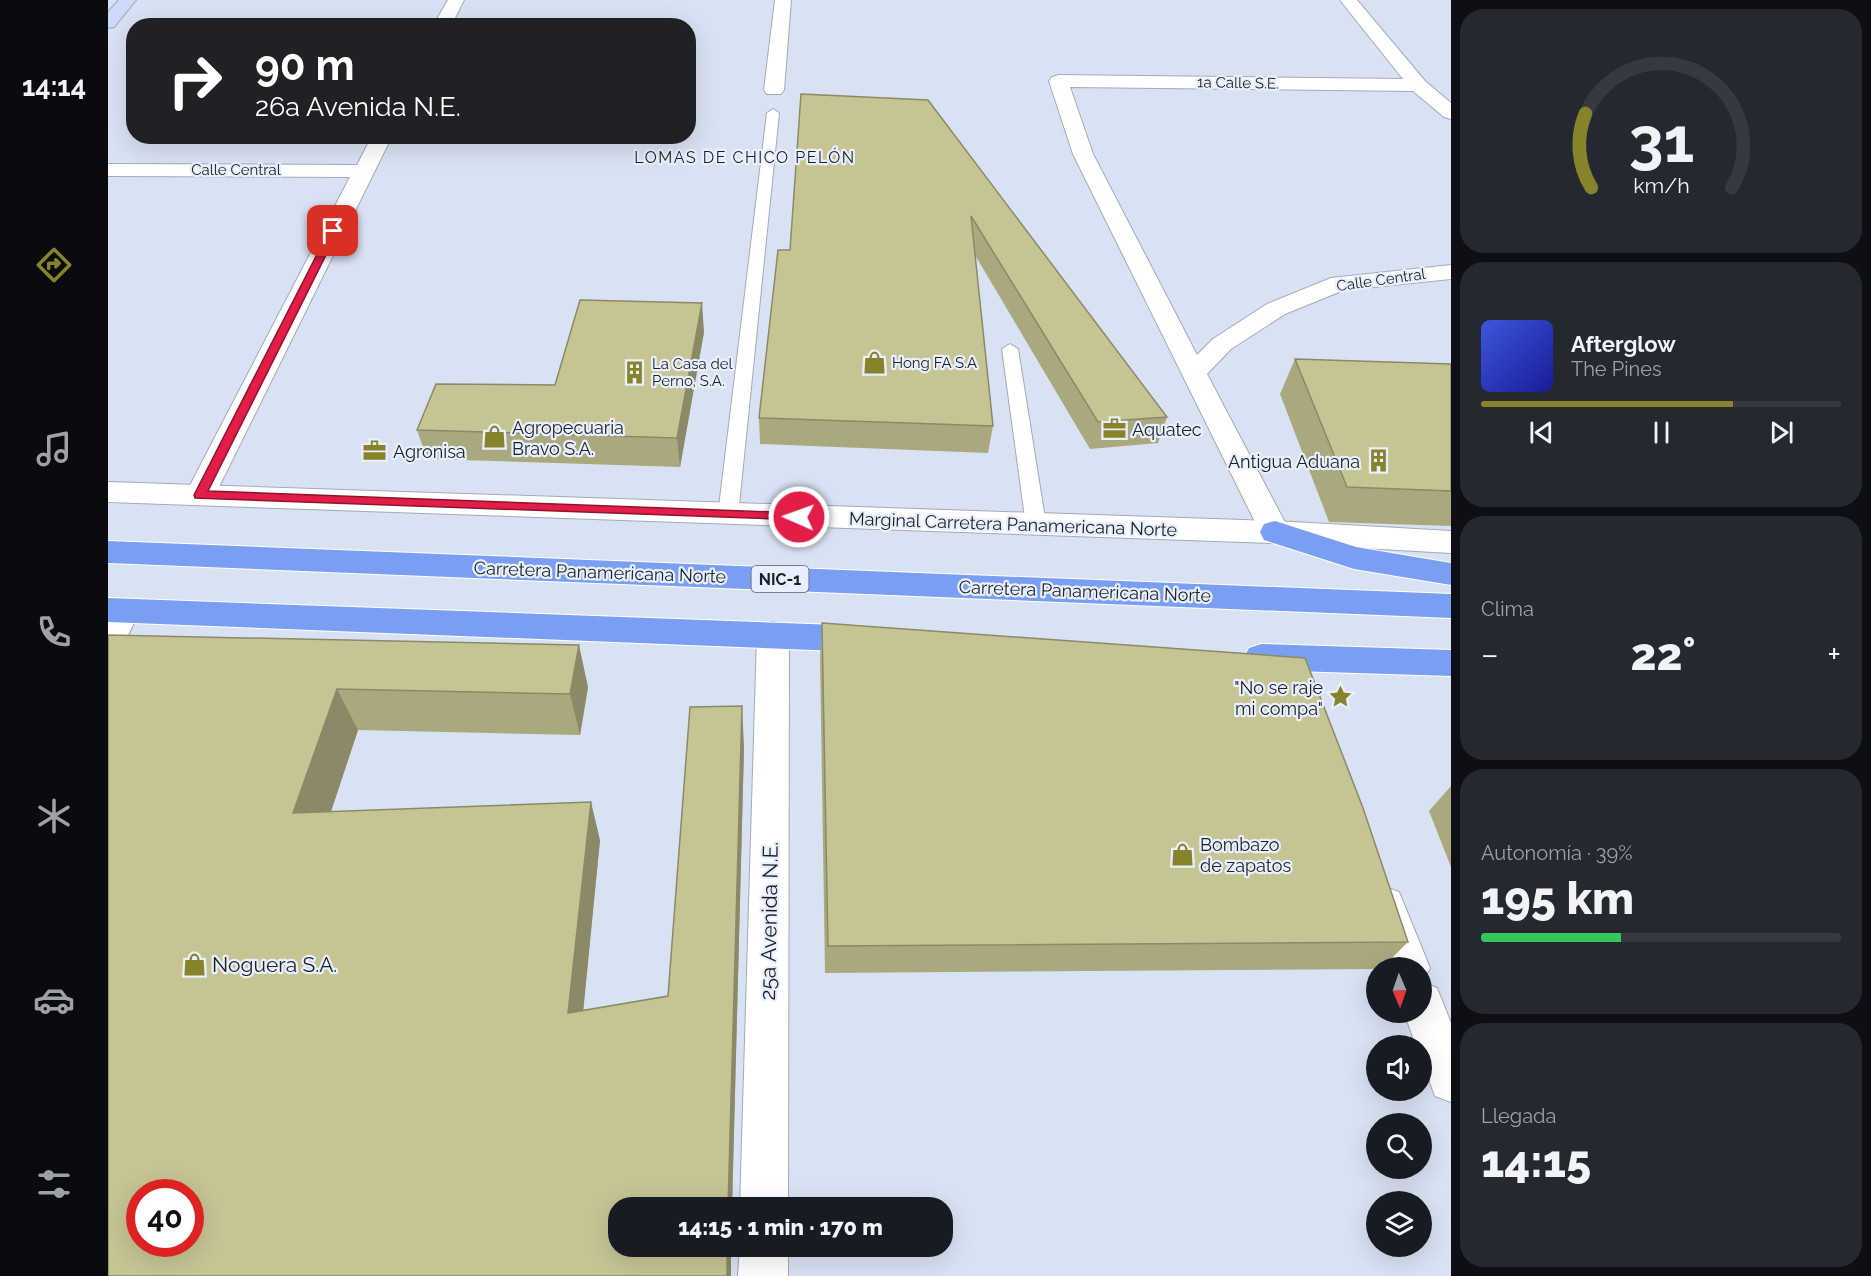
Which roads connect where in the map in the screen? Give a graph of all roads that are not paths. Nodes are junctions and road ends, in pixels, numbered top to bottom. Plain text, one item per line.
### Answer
1 (128, 0) edge
2 (456, 0) edge
3 (783, 0) edge
4 (1348, 0) edge
5 (446, 18) edge
6 (108, 23) edge
7 (1418, 85) junction
8 (774, 90) dead end
9 (773, 113) dead end
10 (1451, 113) edge
11 (378, 144) edge
12 (108, 170) edge
13 (364, 171) junction
14 (1451, 272) edge
15 (1010, 349) dead end
16 (1192, 373) junction
17 (108, 492) edge
18 (200, 495) junction
19 (728, 515) junction
20 (1036, 525) junction
21 (1275, 532) junction
22 (1451, 542) edge
23 (108, 552) edge
24 (1451, 574) edge
25 (1451, 606) edge
26 (116, 610) edge
27 (773, 635) junction
28 (891, 640) edge
29 (108, 642) edge
30 (1234, 656) edge
31 (1451, 663) edge
32 (1376, 879) edge
33 (1405, 957) edge
34 (1430, 1023) edge
35 (1451, 1080) edge
36 (764, 1197) edge
37 (764, 1257) edge
38 (763, 1276) edge

1 - 6 main road
2 - 5 street
3 - 8 street
4 - 7 street
7 - 10 street
7 - 16 street, 1a Calle S.E.
9 - 19 lane
11 - 13 street
12 - 13 street, Calle Central
13 - 18 street
14 - 16 street, Calle Central
15 - 20 lane
16 - 21 street
17 - 18 street, Marginal Carretera Panamericana Norte
18 - 19 street, Marginal Carretera Panamericana Norte
19 - 20 street, Marginal Carretera Panamericana Norte
20 - 21 street, Marginal Carretera Panamericana Norte
21 - 22 street, Marginal Carretera Panamericana Norte
21 - 24 highway
23 - 25 highway, Carretera Panamericana Norte / NIC-1
26 - 27 highway
26 - 29 street
27 - 28 highway
27 - 36 street, 25a Avenida N.E.
30 - 31 highway
32 - 33 street
34 - 35 street
37 - 38 street

